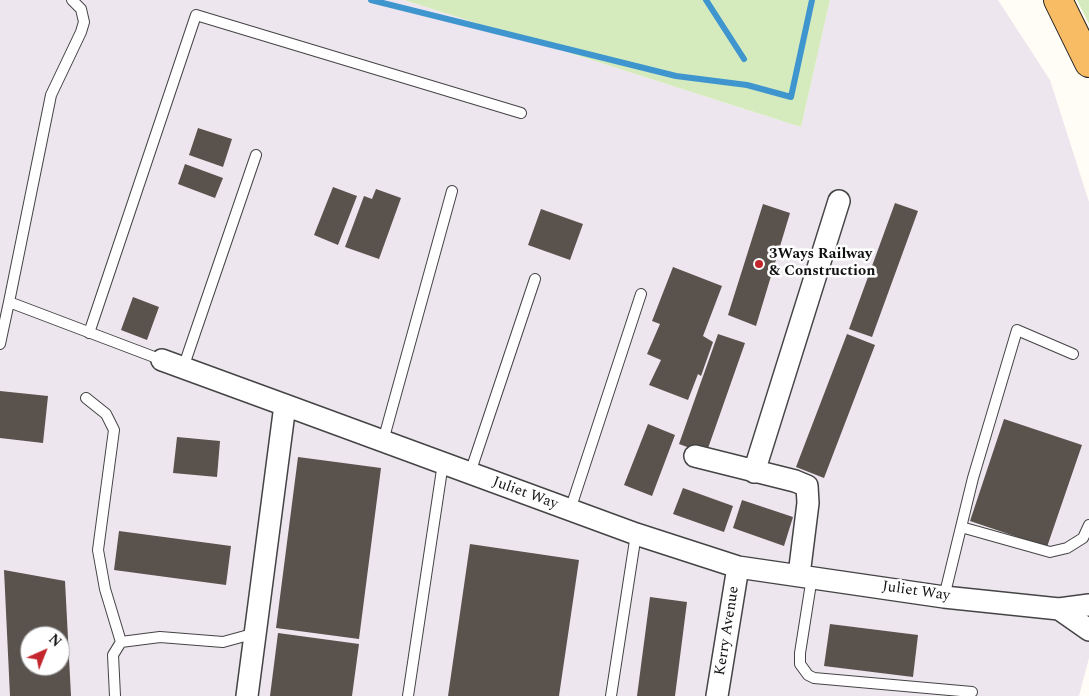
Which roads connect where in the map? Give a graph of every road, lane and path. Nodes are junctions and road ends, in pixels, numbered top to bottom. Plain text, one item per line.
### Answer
1 (72, 0) edge
2 (1058, 0) edge
3 (1089, 63) edge
4 (520, 113) dead end
5 (256, 155) dead end
6 (452, 191) dead end
7 (839, 202) dead end
8 (535, 279) dead end
9 (641, 294) dead end
10 (9, 302) junction
11 (89, 333) junction
12 (0, 344) edge
13 (1073, 354) dead end
14 (162, 360) joint
15 (183, 368) junction
16 (86, 398) dead end
17 (286, 405) junction
18 (383, 442) junction
19 (695, 456) dead end
20 (443, 464) junction
21 (754, 472) junction
22 (470, 473) junction
23 (570, 510) junction
24 (1089, 525) edge
25 (961, 527) junction
26 (636, 534) junction
27 (738, 567) junction
28 (805, 576) junction
29 (944, 597) junction
30 (1089, 605) edge
31 (1059, 609) junction
32 (1089, 630) edge
33 (256, 633) junction
34 (121, 642) junction
35 (972, 692) dead end
36 (115, 696) edge
37 (247, 696) edge
38 (408, 696) edge
39 (611, 696) edge
40 (717, 696) edge

1 - 10 lane
2 - 3 highway
4 - 11 lane
5 - 15 lane
6 - 18 lane
7 - 21 street
8 - 22 lane
9 - 23 lane
10 - 11 lane
10 - 12 lane
11 - 14 lane
13 - 25 lane
14 - 15 street, Juliet Way
15 - 17 street, Juliet Way
16 - 34 lane
17 - 18 street, Juliet Way
17 - 33 street
18 - 20 street, Juliet Way
19 - 21 street
20 - 22 street, Juliet Way
20 - 38 lane
21 - 28 street
22 - 23 street, Juliet Way
23 - 26 street, Juliet Way
24 - 25 lane
25 - 29 lane
26 - 27 street, Juliet Way
26 - 39 lane
27 - 28 street, Juliet Way
27 - 40 street, Kerry Avenue
28 - 29 street, Juliet Way
28 - 35 lane
29 - 31 street, Juliet Way
30 - 31 street, Juliet Way
31 - 32 street, Juliet Way
33 - 34 lane
33 - 37 street
34 - 36 lane

